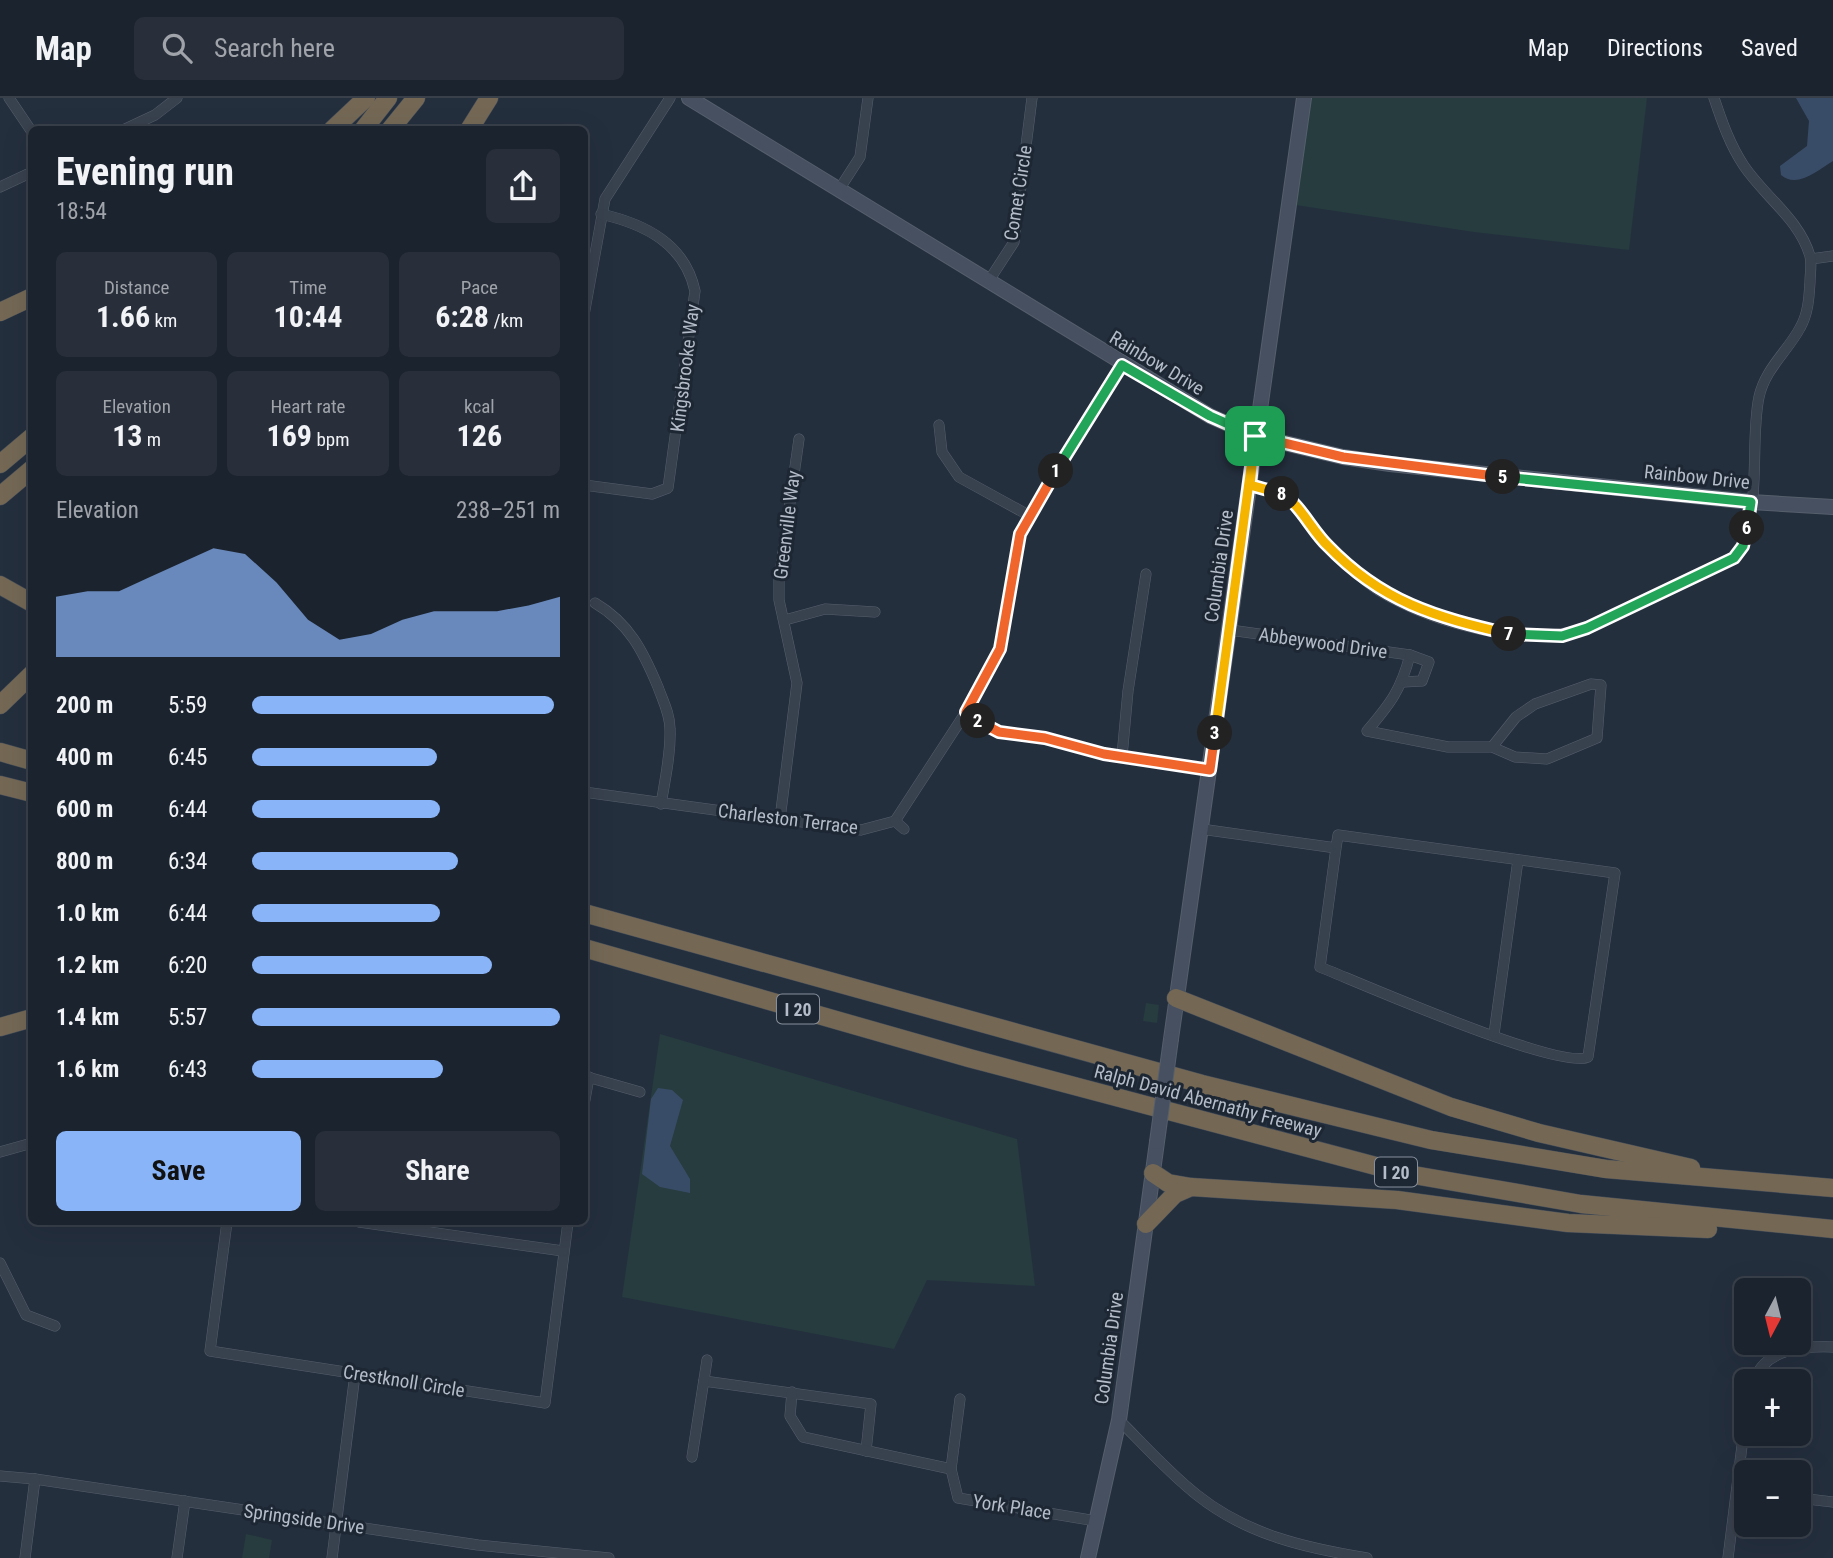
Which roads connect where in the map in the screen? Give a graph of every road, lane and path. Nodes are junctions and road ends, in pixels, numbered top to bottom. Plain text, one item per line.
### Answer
1 (9, 98) edge
2 (177, 98) edge
3 (366, 98) edge
4 (388, 98) edge
5 (416, 98) edge
6 (490, 98) edge
7 (670, 98) edge
8 (689, 98) edge
9 (868, 98) edge
10 (1032, 98) edge
11 (1304, 98) edge
12 (1714, 98) edge
13 (28, 126) edge
14 (132, 126) edge
15 (336, 126) edge
16 (366, 126) edge
17 (393, 126) edge
18 (473, 126) edge
19 (28, 174) edge
20 (0, 187) edge
21 (840, 188) junction
22 (601, 215) junction
23 (1833, 256) edge
24 (1811, 259) junction
25 (588, 277) edge
26 (988, 282) junction
27 (28, 300) edge
28 (0, 312) edge
29 (1122, 365) junction
30 (939, 425) dead end
31 (1255, 436) junction
32 (799, 439) dead end
33 (28, 440) edge
34 (0, 464) edge
35 (28, 472) edge
36 (1250, 485) junction
37 (588, 486) edge
38 (0, 496) edge
39 (1751, 502) junction
40 (1833, 507) edge
41 (1030, 516) junction
42 (1146, 574) dead end
43 (0, 585) edge
44 (28, 601) edge
45 (595, 603) dead end
46 (876, 612) dead end
47 (785, 620) junction
48 (1230, 630) junction
49 (1410, 656) junction
50 (28, 678) edge
51 (1403, 682) junction
52 (0, 705) edge
53 (966, 712) junction
54 (1492, 747) junction
55 (0, 752) edge
56 (1122, 755) junction
57 (28, 760) edge
58 (1210, 770) junction
59 (0, 785) edge
60 (28, 792) edge
61 (588, 793) edge
62 (661, 804) junction
63 (780, 819) junction
64 (895, 821) junction
65 (904, 829) dead end
66 (1201, 829) junction
67 (1336, 848) junction
68 (1518, 860) junction
69 (588, 903) edge
70 (588, 914) edge
71 (588, 949) edge
72 (588, 955) edge
73 (627, 960) junction
74 (814, 976) junction
75 (1176, 998) junction
76 (28, 1019) edge
77 (0, 1027) edge
78 (1494, 1034) junction
79 (588, 1076) edge
80 (640, 1092) dead end
81 (28, 1144) edge
82 (0, 1152) edge
83 (1153, 1173) junction
84 (1766, 1184) junction
85 (1191, 1187) junction
86 (1833, 1188) edge
87 (1146, 1224) junction
88 (227, 1225) edge
89 (380, 1225) edge
90 (568, 1225) edge
91 (1833, 1230) edge
92 (564, 1251) junction
93 (0, 1263) edge
94 (55, 1326) dead end
95 (1833, 1347) edge
96 (707, 1360) dead end
97 (1761, 1369) edge
98 (355, 1374) junction
99 (704, 1381) junction
100 (792, 1392) junction
101 (960, 1399) dead end
102 (1119, 1420) junction
103 (866, 1451) junction
104 (692, 1457) dead end
105 (951, 1469) junction
106 (0, 1476) edge
107 (35, 1479) junction
108 (1811, 1499) edge
109 (185, 1501) junction
110 (1833, 1502) edge
111 (1096, 1521) junction
112 (337, 1523) junction
113 (1734, 1529) edge
114 (25, 1558) edge
115 (177, 1558) edge
116 (332, 1558) edge
117 (609, 1558) edge
118 (1088, 1558) edge
119 (1367, 1558) edge
120 (1728, 1558) edge

1 - 13 street
2 - 14 street
3 - 15 highway
4 - 16 highway
5 - 17 highway
6 - 18 highway
7 - 22 street
8 - 21 main road, Rainbow Drive
9 - 21 street
10 - 26 street, Comet Circle
11 - 31 main road, Columbia Drive
12 - 24 street
19 - 20 street
21 - 26 main road, Rainbow Drive
22 - 25 street
22 - 37 street, Kingsbrooke Way
23 - 24 street
24 - 39 street
26 - 29 main road, Rainbow Drive
27 - 28 highway
29 - 31 main road, Rainbow Drive
29 - 41 street
30 - 41 street
31 - 36 main road, Columbia Drive
31 - 39 main road, Rainbow Drive
32 - 47 street, Greenville Way
33 - 34 highway
35 - 38 highway
36 - 39 street
36 - 48 main road, Columbia Drive
39 - 40 main road, Rainbow Drive
41 - 53 street
42 - 56 street
43 - 44 highway
45 - 62 street
46 - 47 street
47 - 63 street, Greenville Way
48 - 49 street, Abbeywood Drive
48 - 58 main road, Columbia Drive
49 - 51 street, Abbeywood Drive
49 - 51 street
50 - 52 highway
51 - 54 street, Abbeywood Drive
53 - 56 street
53 - 64 street
54 - 54 street, Abbeywood Drive
55 - 57 highway
56 - 58 street
58 - 66 main road, Columbia Drive
59 - 60 highway
61 - 62 street, Charleston Terrace
62 - 63 street, Charleston Terrace
63 - 64 street, Charleston Terrace
64 - 65 street
66 - 67 street
66 - 75 main road, Columbia Drive
67 - 68 street
67 - 78 street
68 - 78 street
68 - 78 street
69 - 74 highway
70 - 74 highway, Ralph David Abernathy Freeway / I 20
71 - 73 highway, Ralph David Abernathy Freeway / I 20
72 - 73 highway
73 - 91 highway, Ralph David Abernathy Freeway / I 20
74 - 84 highway, Ralph David Abernathy Freeway / I 20
75 - 83 main road, Columbia Drive, bridge
75 - 84 highway
76 - 77 highway
79 - 80 street
81 - 82 street
83 - 85 highway
83 - 87 main road, Columbia Drive
84 - 86 highway, Ralph David Abernathy Freeway / I 20
85 - 87 highway
85 - 91 highway
87 - 102 main road, Columbia Drive
88 - 98 street, Crestknoll Circle
89 - 92 street
90 - 92 street, Crestknoll Circle
92 - 98 street, Crestknoll Circle
93 - 94 street
95 - 97 street
96 - 99 street
98 - 112 street
99 - 100 street
99 - 104 street
100 - 103 street
100 - 103 street
101 - 105 street, York Place
102 - 111 main road, Columbia Drive
102 - 119 street
103 - 105 street
105 - 111 street, York Place
106 - 107 street, Springside Drive
107 - 109 street, Springside Drive
107 - 114 street
108 - 110 street
109 - 112 street, Springside Drive
109 - 115 street
111 - 118 main road, Columbia Drive
112 - 116 street
112 - 117 street, Springside Drive
113 - 120 street

